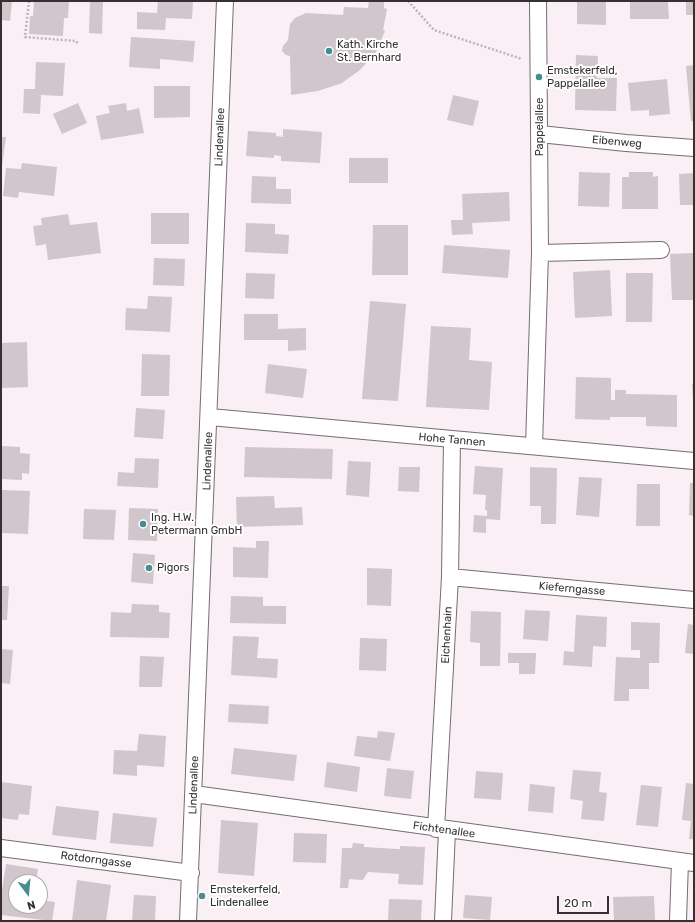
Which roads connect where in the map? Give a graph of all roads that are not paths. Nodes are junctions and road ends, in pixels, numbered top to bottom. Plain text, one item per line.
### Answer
1 (225, 1) edge
2 (538, 1) edge
3 (540, 134) junction
4 (694, 148) edge
5 (661, 250) dead end
6 (540, 252) junction
7 (210, 417) junction
8 (452, 440) junction
9 (534, 446) junction
10 (694, 461) edge
11 (450, 577) junction
12 (694, 600) edge
13 (194, 794) junction
14 (442, 829) junction
15 (1, 848) edge
16 (687, 862) edge
17 (191, 873) junction
18 (188, 921) edge
19 (443, 921) edge
20 (678, 921) edge

1 - 7 street, Lindenallee
2 - 3 street, Pappelallee
3 - 4 street, Eibenweg
3 - 6 street, Pappelallee
5 - 6 street
6 - 9 street, Pappelallee
7 - 8 street, Hohe Tannen
7 - 13 street, Lindenallee
8 - 9 street, Hohe Tannen
8 - 11 street, Eichenhain
9 - 10 street, Hohe Tannen
11 - 12 street, Kieferngasse
11 - 14 street, Eichenhain
13 - 14 street, Fichtenallee
13 - 17 street, Lindenallee
14 - 16 street, Fichtenallee
14 - 19 street, Eichenhain
15 - 17 street, Rotdorngasse
16 - 20 street
17 - 18 street, Lindenallee

